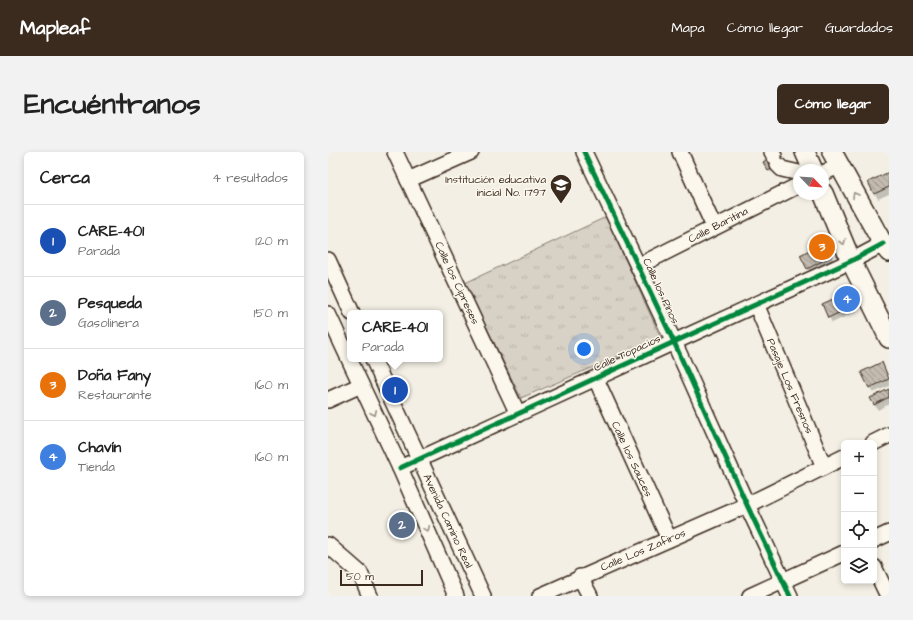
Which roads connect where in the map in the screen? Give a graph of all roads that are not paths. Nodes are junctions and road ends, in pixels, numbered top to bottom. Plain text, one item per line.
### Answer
1 (395, 152) edge
2 (471, 152) edge
3 (584, 152) edge
4 (680, 152) edge
5 (805, 152) edge
6 (774, 158) edge
7 (831, 163) edge
8 (810, 164) edge
9 (793, 172) edge
10 (408, 180) junction
11 (793, 188) edge
12 (826, 200) edge
13 (714, 227) junction
14 (886, 248) edge
15 (328, 260) edge
16 (851, 260) junction
17 (638, 266) junction
18 (756, 304) junction
19 (351, 310) edge
20 (328, 314) edge
21 (887, 331) edge
22 (674, 342) junction
23 (347, 355) edge
24 (350, 362) edge
25 (374, 362) edge
26 (596, 379) junction
27 (361, 385) junction
28 (328, 400) edge
29 (518, 414) junction
30 (889, 435) edge
31 (877, 441) edge
32 (841, 458) edge
33 (419, 459) junction
34 (824, 467) junction
35 (400, 468) junction
36 (747, 505) junction
37 (889, 533) edge
38 (669, 539) junction
39 (877, 539) edge
40 (328, 545) edge
41 (841, 554) edge
42 (877, 573) edge
43 (580, 577) junction
44 (783, 582) junction
45 (370, 596) edge
46 (456, 596) edge
47 (483, 596) edge
48 (540, 596) edge
49 (590, 596) edge
50 (750, 596) edge
51 (790, 596) edge
52 (888, 596) edge

1 - 10 street, Calle los Cipreses
2 - 10 street
3 - 17 street, Calle los Pinos
4 - 13 street
5 - 8 main road
6 - 9 street
14 -> 7 main road
10 - 29 street, Calle los Cipreses
11 - 13 street, Calle Baritina
12 -> 16 main road
13 - 17 street, Calle Baritina
14 - 16 street, Calle Topacios
15 - 19 street
16 - 18 street, Calle Topacios
16 - 21 main road
17 - 22 street, Calle los Pinos
18 - 22 street, Calle Topacios
18 - 34 street, Pasaje Los Fresnos
20 - 23 street, Avenida Camino Real
22 - 26 street, Calle Topacios
22 - 36 street, Calle los Pinos
24 - 27 street, Avenida Camino Real
25 - 33 street, Avenida Camino Real
26 - 29 street, Calle Topacios
26 - 38 street, Calle los Sauces
27 - 28 street
27 -> 35 street, Avenida Camino Real
29 - 33 street, Calle Topacios
30 - 31 street
32 - 34 street
33 - 35 street, Calle Topacios
33 - 47 street, Avenida Camino Real
34 - 36 street
35 -> 46 street, Avenida Camino Real
36 - 38 street, Calle Los Zafiros
36 - 44 street
37 - 39 street
38 - 43 street, Calle Los Zafiros
40 - 45 street
41 - 44 street
42 - 52 street
43 - 48 street, Calle Los Zafiros
43 - 49 street
44 - 50 street
44 - 51 street

